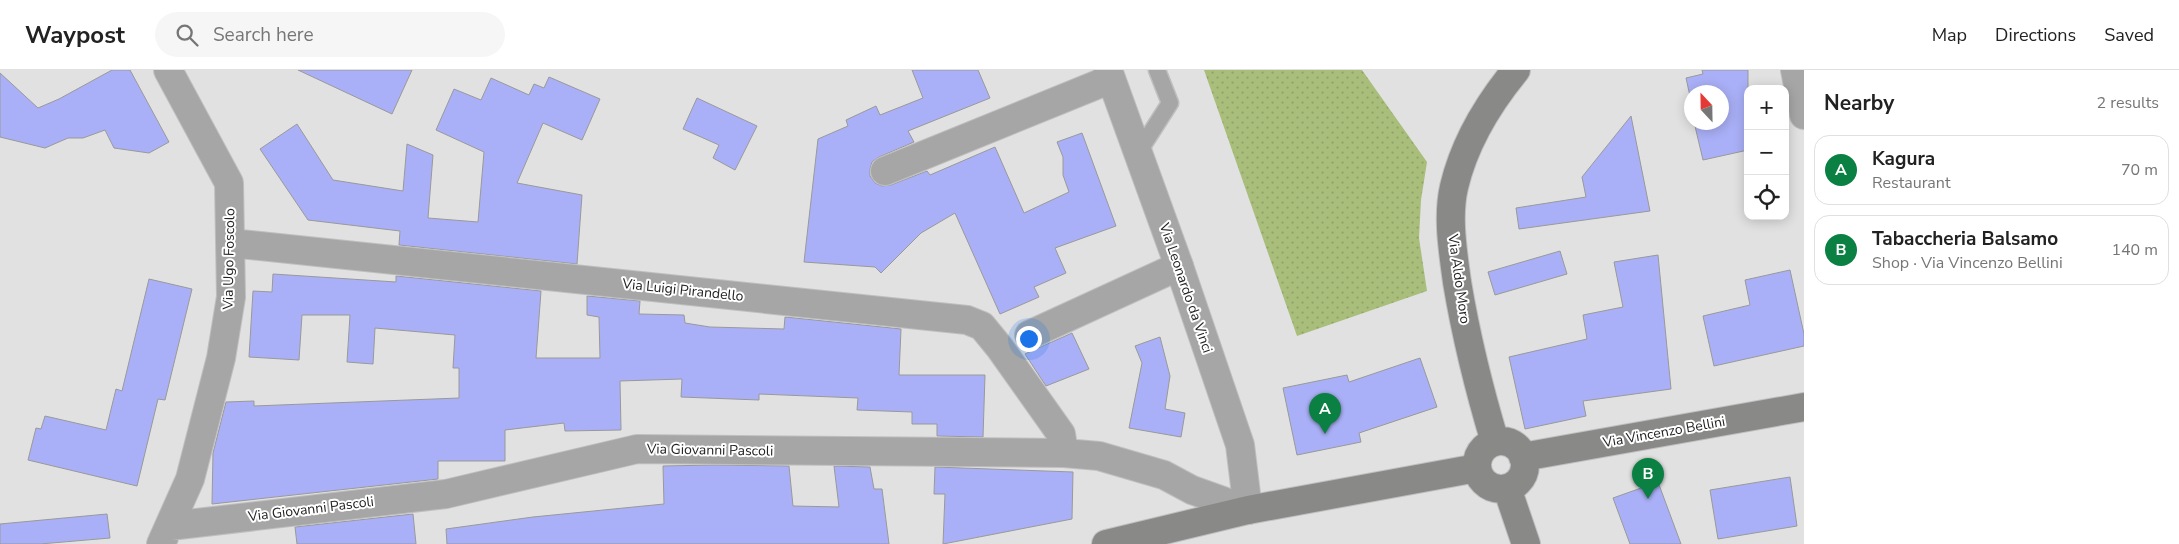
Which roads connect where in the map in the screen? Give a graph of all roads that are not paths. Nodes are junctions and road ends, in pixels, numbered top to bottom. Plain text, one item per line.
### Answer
1 (168, 70) edge
2 (1157, 70) edge
3 (1516, 70) edge
4 (1795, 70) edge
5 (1109, 75) edge
6 (1804, 115) edge
7 (1138, 153) junction
8 (885, 171) dead end
9 (231, 243) junction
10 (1179, 266) junction
11 (1028, 335) dead end
12 (1804, 407) edge
13 (1495, 442) junction
14 (1064, 453) junction
15 (1523, 457) junction
16 (1477, 468) junction
17 (1507, 488) junction
18 (1248, 510) junction
19 (165, 535) edge
20 (1106, 544) edge
21 (1526, 544) edge

1 - 9 street, Via Ugo Foscolo
2 - 7 lane
3 - 13 main road, Via Aldo Moro
4 - 6 street
5 - 7 street, Via Leonardo da Vinci
5 - 8 street
7 - 10 street, Via Leonardo da Vinci
9 - 14 street, Via Luigi Pirandello
9 - 19 street, Via Ugo Foscolo
10 - 11 street
10 - 18 street, Via Leonardo da Vinci
12 - 15 main road, Via Vincenzo Bellini
13 - 15 main road
13 - 16 main road
14 - 18 street, Via Giovanni Pascoli
14 - 19 street, Via Giovanni Pascoli
15 - 17 main road
16 - 17 main road
16 - 18 main road
17 - 21 main road
18 - 20 main road

